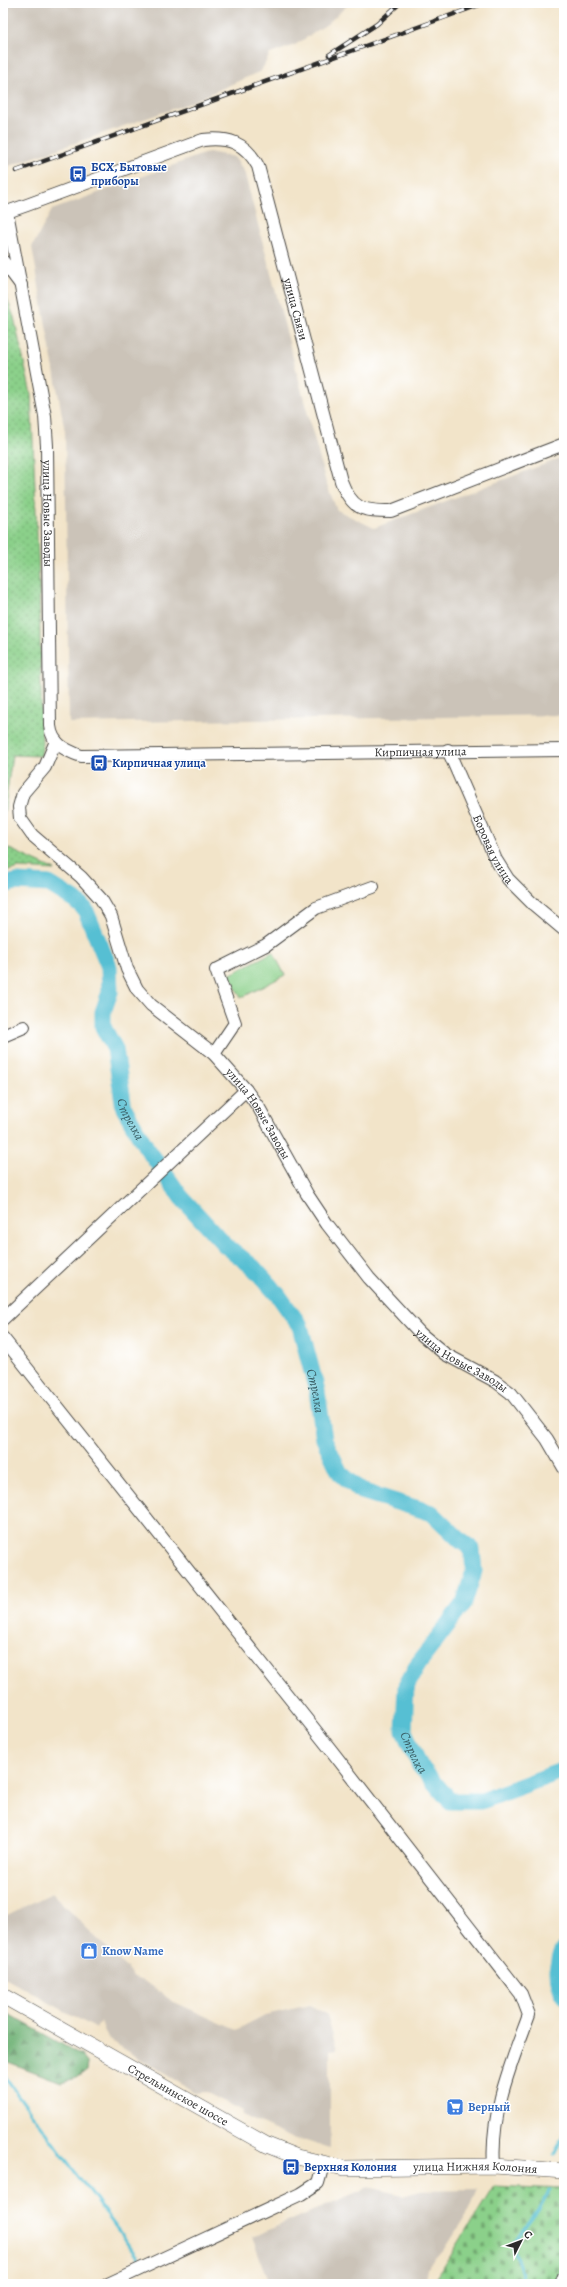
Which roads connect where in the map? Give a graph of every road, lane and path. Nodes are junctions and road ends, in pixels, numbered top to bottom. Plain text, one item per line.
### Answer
1 (5, 211) edge
2 (3, 261) edge
3 (23, 287) junction
4 (564, 444) edge
5 (59, 745) junction
6 (448, 750) junction
7 (564, 750) edge
8 (373, 887) dead end
9 (564, 930) edge
10 (24, 1027) dead end
11 (3, 1036) edge
12 (214, 1054) junction
13 (246, 1090) junction
14 (3, 1319) edge
15 (3, 1338) edge
16 (564, 1468) edge
17 (3, 1996) edge
18 (323, 2165) junction
19 (494, 2166) junction
20 (363, 2170) joint
21 (564, 2171) edge
22 (564, 2276) edge
23 (108, 2284) edge
24 (560, 2284) edge

1 - 3 street, улица Новые Заводы
1 - 4 street, улица Связи
2 - 3 street, улица Новые Заводы
3 - 5 street, улица Новые Заводы
5 - 6 street, Кирпичная улица
5 - 12 street, улица Новые Заводы
6 - 7 street, Кирпичная улица
6 - 9 street, Боровая улица
8 - 12 street
10 - 11 street
12 - 13 street, улица Новые Заводы
13 - 14 street
13 - 16 street, улица Новые Заводы
15 - 19 street
17 - 18 main road, Стрельнинское шоссе
18 - 20 main road, Стрельнинское шоссе
18 - 23 street
19 - 20 main road, улица Нижняя Колония
19 - 21 main road, улица Нижняя Колония
22 - 24 street

